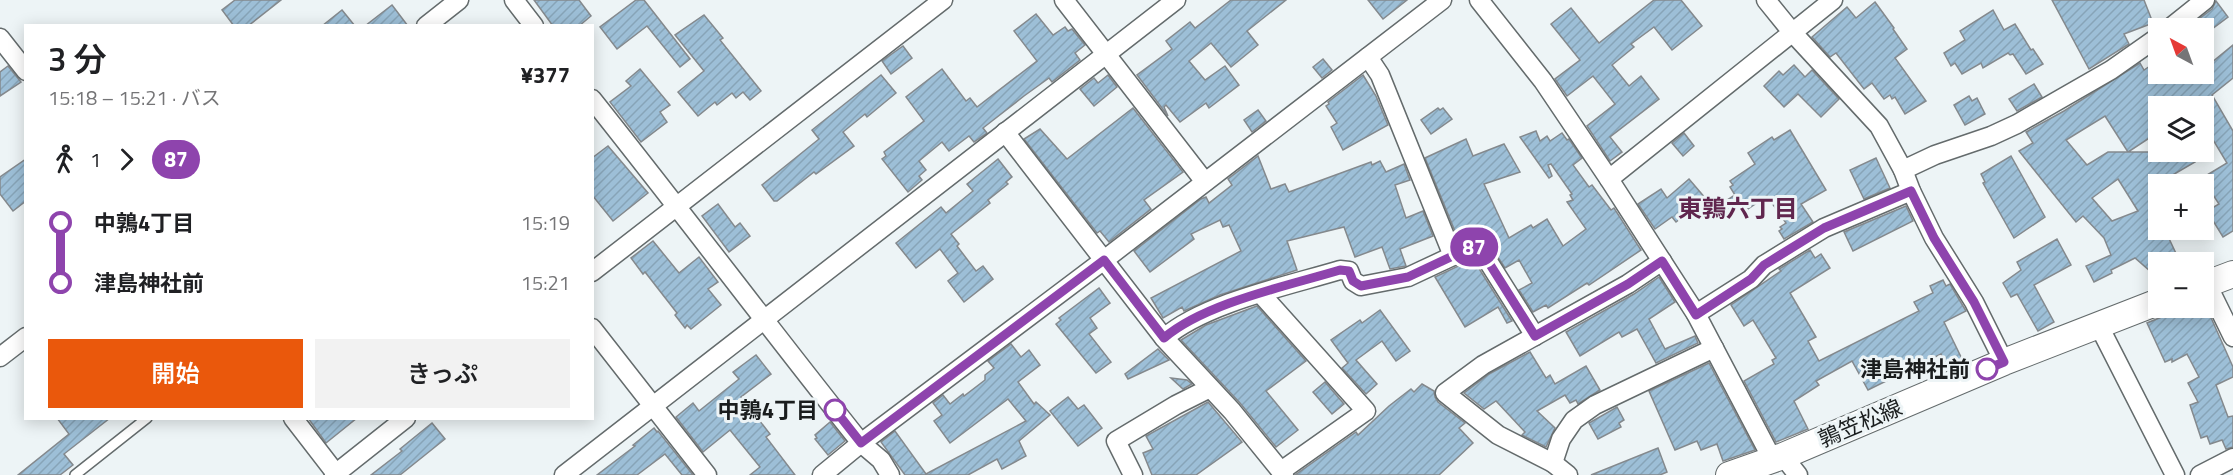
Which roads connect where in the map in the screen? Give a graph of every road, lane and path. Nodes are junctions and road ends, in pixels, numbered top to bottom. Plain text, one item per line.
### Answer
1 (459, 0) edge
2 (513, 0) edge
3 (943, 0) edge
4 (1064, 0) edge
5 (1176, 0) edge
6 (1442, 0) edge
7 (1479, 0) edge
8 (1766, 0) edge
9 (1833, 0) edge
10 (2205, 0) edge
11 (2182, 18) edge
12 (429, 24) edge
13 (532, 24) edge
14 (1792, 32) junction
15 (0, 38) edge
16 (2148, 43) edge
17 (1106, 55) junction
18 (1368, 57) junction
19 (24, 68) edge
20 (594, 101) edge
21 (1005, 132) junction
22 (1903, 170) junction
23 (1610, 178) junction
24 (1205, 182) junction
25 (1911, 191) junction
26 (677, 205) junction
27 (1453, 256) junction
28 (1104, 260) junction
29 (1662, 261) junction
30 (594, 270) edge
31 (2233, 274) edge
32 (2214, 281) edge
33 (1261, 294) junction
34 (2214, 301) edge
35 (2148, 306) edge
36 (1696, 315) junction
37 (763, 319) junction
38 (2099, 326) junction
39 (594, 331) edge
40 (1535, 336) junction
41 (2233, 337) edge
42 (1164, 338) junction
43 (24, 339) edge
44 (1714, 348) junction
45 (0, 357) edge
46 (2004, 362) junction
47 (1210, 388) junction
48 (653, 405) junction
49 (145, 420) edge
50 (294, 420) edge
51 (404, 420) edge
52 (861, 443) junction
53 (2233, 458) edge
54 (1553, 463) junction
55 (1790, 465) edge
56 (81, 473) edge
57 (1283, 473) edge
58 (335, 475) edge
59 (564, 475) edge
60 (707, 475) edge
61 (822, 475) edge
62 (890, 475) edge
63 (1133, 475) edge
64 (1568, 475) edge
65 (1729, 475) edge
66 (2175, 475) edge
67 (2200, 475) edge

1 - 12 street
2 - 13 street
3 - 26 street
4 - 17 street
5 - 17 street
6 - 18 street
7 - 23 street
8 - 14 street
9 - 14 street
10 - 11 street
14 - 22 street
14 - 23 street
15 - 19 street
16 - 22 street
17 - 21 street
17 - 24 street
18 - 24 street
18 - 27 street
20 - 26 street
21 - 28 street
21 - 37 street
22 - 25 street
23 - 29 street
24 - 28 street
25 - 36 street
25 - 46 street
26 - 30 street
26 - 37 street
27 - 33 street
27 - 40 street
28 - 42 street
28 - 52 street
29 - 36 street
29 - 40 street
31 - 32 main road
33 - 42 street
33 - 57 street
34 - 41 street
35 - 38 main road, 鶉笠松線
36 - 44 street
37 - 48 street
37 - 52 street
38 - 46 main road, 鶉笠松線
38 - 66 street
39 - 48 street
40 - 54 street
42 - 47 street
43 - 45 street
44 - 54 street
44 - 55 street
46 - 55 main road, 鶉笠松線
47 - 57 street
47 - 63 street
48 - 59 street
48 - 60 street
49 - 56 lane
50 - 58 street
51 - 58 street
52 - 61 street
52 - 62 street
53 - 67 street
54 - 64 street
55 - 65 main road, 鶉笠松線

